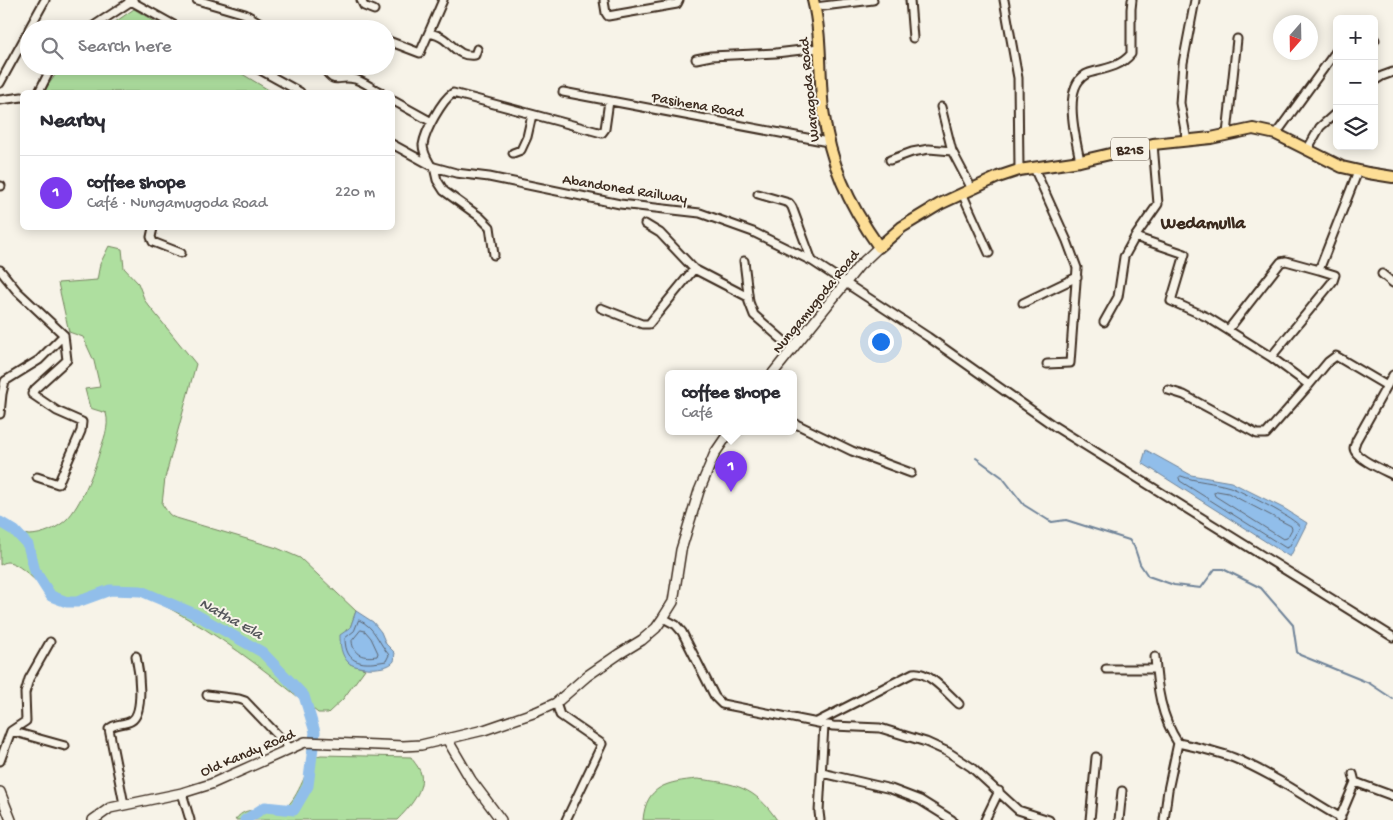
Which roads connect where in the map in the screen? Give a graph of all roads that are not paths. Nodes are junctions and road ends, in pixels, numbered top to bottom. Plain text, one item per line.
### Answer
1 (45, 0) edge
2 (131, 0) edge
3 (198, 0) edge
4 (361, 0) edge
5 (443, 0) edge
6 (679, 0) edge
7 (873, 0) edge
8 (910, 0) edge
9 (1004, 0) edge
10 (1132, 0) edge
11 (1195, 0) edge
12 (604, 1) dead end
13 (814, 3) edge
14 (374, 10) dead end
15 (34, 20) edge
16 (102, 20) edge
17 (165, 20) edge
18 (255, 20) edge
19 (429, 33) junction
20 (914, 38) dead end
21 (1237, 39) dead end
22 (395, 43) edge
23 (20, 46) edge
24 (819, 48) junction
25 (477, 49) dead end
26 (1333, 56) edge
27 (696, 59) dead end
28 (1393, 72) edge
29 (48, 75) edge
30 (269, 75) edge
31 (329, 75) edge
32 (1378, 78) edge
33 (0, 83) edge
34 (41, 90) edge
35 (296, 90) edge
36 (376, 90) edge
37 (563, 92) dead end
38 (20, 97) edge
39 (0, 100) edge
40 (395, 102) edge
41 (609, 102) junction
42 (941, 107) dead end
43 (532, 115) junction
44 (1333, 116) edge
45 (430, 121) junction
46 (1227, 134) junction
47 (1276, 134) junction
48 (1187, 141) junction
49 (828, 142) junction
50 (1153, 144) junction
51 (395, 146) edge
52 (1307, 150) junction
53 (952, 152) junction
54 (513, 153) dead end
55 (890, 160) dead end
56 (1080, 161) junction
57 (432, 166) junction
58 (1034, 168) junction
59 (1019, 170) junction
60 (1358, 171) junction
61 (1393, 177) edge
62 (967, 191) junction
63 (758, 194) dead end
64 (645, 224) dead end
65 (153, 230) edge
66 (1135, 237) junction
67 (879, 247) junction
68 (989, 253) dead end
69 (181, 254) dead end
70 (494, 254) dead end
71 (744, 261) dead end
72 (812, 261) junction
73 (694, 269) junction
74 (0, 270) edge
75 (1319, 270) junction
76 (1382, 274) dead end
77 (1077, 277) junction
78 (1393, 283) edge
79 (845, 284) junction
80 (748, 297) junction
81 (1023, 303) dead end
82 (601, 308) dead end
83 (1104, 322) dead end
84 (1228, 330) junction
85 (64, 335) junction
86 (793, 349) junction
87 (1271, 357) junction
88 (1047, 364) dead end
89 (776, 370) edge
90 (1393, 375) edge
91 (1309, 385) junction
92 (1387, 386) junction
93 (1168, 390) dead end
94 (0, 414) edge
95 (797, 424) edge
96 (727, 435) edge
97 (911, 473) dead end
98 (1393, 475) edge
99 (37, 477) dead end
100 (663, 618) junction
101 (1393, 637) edge
102 (50, 642) dead end
103 (136, 656) dead end
104 (1155, 657) dead end
105 (1106, 669) dead end
106 (1156, 669) junction
107 (207, 694) dead end
108 (556, 703) junction
109 (959, 704) dead end
110 (817, 722) junction
111 (824, 725) junction
112 (11, 731) junction
113 (447, 739) junction
114 (1178, 743) junction
115 (65, 746) dead end
116 (290, 748) junction
117 (1096, 757) dead end
118 (0, 761) edge
119 (822, 773) junction
120 (999, 791) junction
121 (1122, 791) dead end
122 (0, 792) edge
123 (182, 793) junction
124 (1393, 796) edge
125 (124, 804) junction
126 (1340, 819) edge
127 (11, 820) edge
128 (93, 820) edge
129 (190, 820) edge
130 (501, 820) edge
131 (566, 820) edge
132 (820, 820) edge
133 (952, 820) edge
134 (985, 820) edge
135 (1049, 820) edge
136 (1090, 820) edge
137 (1119, 820) edge
138 (1164, 820) edge

1 - 15 street
2 - 16 street
2 - 17 street
3 - 18 street
4 - 14 street
5 - 19 street
6 - 12 street
7 - 13 street
8 - 20 street
9 - 59 street
10 - 56 street
11 - 48 street
13 - 24 main road, Waragoda Road
19 - 22 street
19 - 25 street
21 - 46 street
23 - 33 street
24 - 27 street
24 - 49 main road, Waragoda Road
26 - 47 street
28 - 32 street
29 - 34 street
30 - 35 street
31 - 36 street
37 - 41 street, Pasihena Road
38 - 39 street
40 - 45 street
41 - 43 street
41 - 49 street, Pasihena Road
42 - 53 street
43 - 45 street
43 - 54 street
44 - 52 street
45 - 57 street
46 - 47 main road, B215
46 - 48 main road, B215
47 - 52 main road, B215
48 - 50 main road, B215
49 - 67 main road, Waragoda Road
50 - 56 main road, B215
50 - 66 street
51 - 57 street, Abandoned Railway
52 - 60 main road, B215
53 - 55 street
53 - 62 street
56 - 58 main road, B215
57 - 70 street
57 - 72 street, Abandoned Railway
58 - 59 main road, B215
58 - 77 street
59 - 62 main road, B215
60 - 61 main road, B215
60 - 75 street
62 - 67 main road, B215
62 - 68 street
63 - 72 street
64 - 73 street
65 - 69 street
66 - 83 street
66 - 84 street
67 - 79 street, Nungamugoda Road
71 - 80 street
72 - 79 street, Abandoned Railway
73 - 80 street
73 - 82 street
74 - 85 street
75 - 84 street
75 - 87 street
76 - 78 street
77 - 81 street
77 - 88 street
79 - 86 street, Nungamugoda Road
79 - 101 street, Abandoned Railway
80 - 86 street
84 - 87 street
85 - 94 street
85 - 99 street
86 - 89 street, Nungamugoda Road
87 - 91 street
90 - 92 street
91 - 92 street
91 - 93 street
92 - 98 street
95 - 97 street
96 - 100 street
100 - 108 street
100 - 110 street
102 - 112 street
103 - 125 street
104 - 106 street
105 - 106 street
106 - 114 street
107 - 116 street
108 - 113 street
108 - 131 street
109 - 110 street
110 - 111 street
111 - 119 street
111 - 120 street
112 - 115 street
112 - 118 street
113 - 116 street, Old Kandy Road
113 - 130 street
114 - 126 street
114 - 138 street
116 - 123 street, Old Kandy Road
117 - 136 street
119 - 132 street
119 - 133 street
120 - 134 street
120 - 135 street
121 - 137 street
122 - 127 street
123 - 125 street, Old Kandy Road
123 - 129 street
124 - 126 street
125 - 128 street, Old Kandy Road

